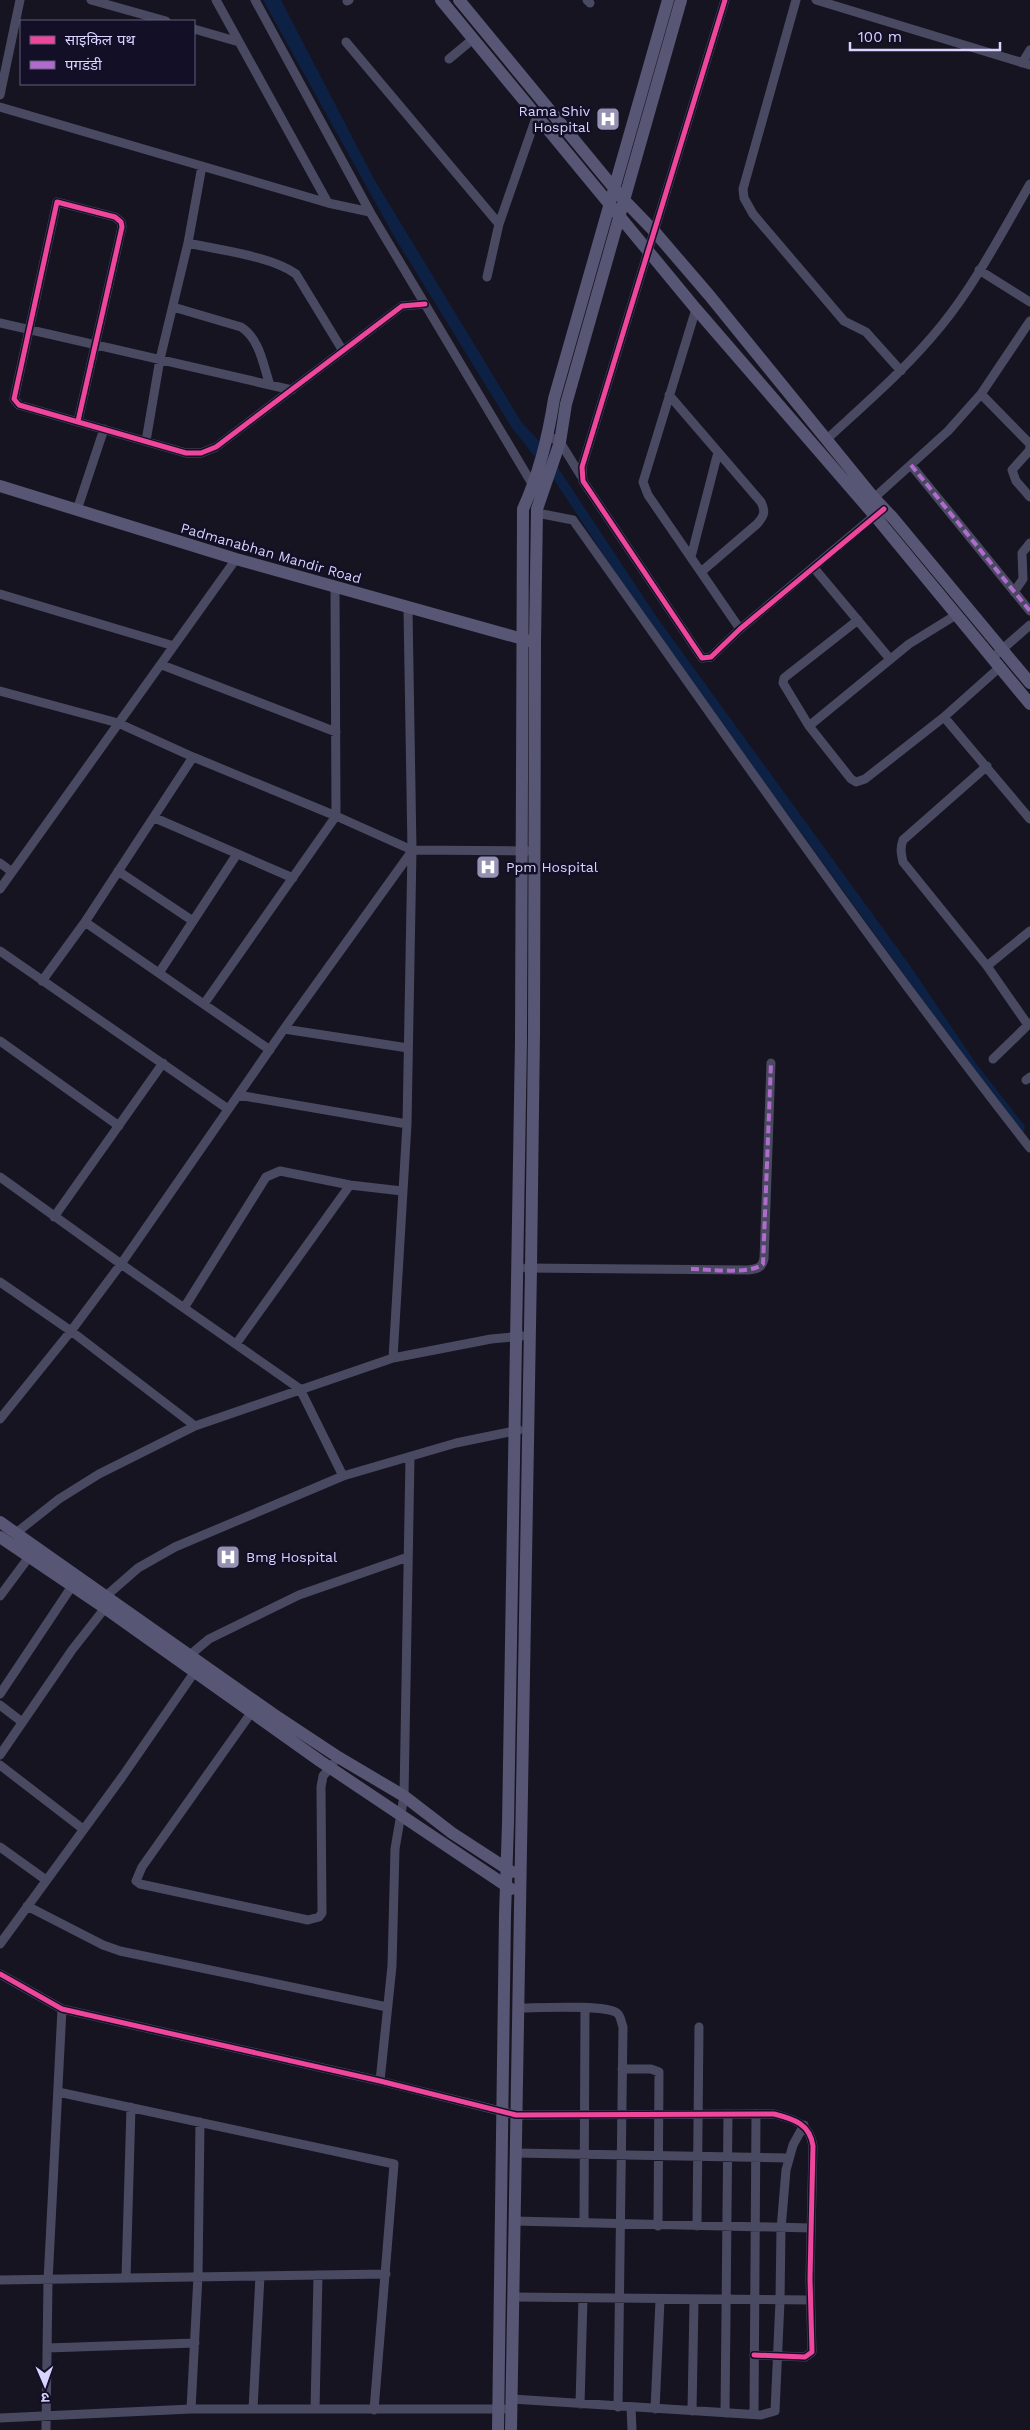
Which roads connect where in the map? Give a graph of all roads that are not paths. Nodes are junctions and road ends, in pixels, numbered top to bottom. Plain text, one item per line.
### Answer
1 (20, 0) edge
2 (91, 0) edge
3 (216, 0) edge
4 (255, 0) edge
5 (441, 0) edge
6 (459, 0) edge
7 (668, 0) edge
8 (681, 0) edge
9 (725, 0) edge
10 (796, 0) edge
11 (816, 0) edge
12 (162, 20) edge
13 (195, 29) edge
14 (473, 39) junction
15 (239, 42) junction
16 (346, 42) dead end
17 (1030, 50) edge
18 (449, 59) dead end
19 (1026, 64) edge
20 (0, 95) edge
21 (0, 107) edge
22 (537, 115) junction
23 (202, 166) junction
24 (1030, 184) edge
25 (615, 187) junction
26 (623, 199) junction
27 (610, 202) junction
28 (328, 203) junction
29 (370, 212) junction
30 (618, 214) junction
31 (500, 224) junction
32 (654, 231) junction
33 (188, 243) junction
34 (648, 249) junction
35 (979, 270) junction
36 (487, 277) dead end
37 (1030, 302) edge
38 (425, 304) junction
39 (173, 307) junction
40 (696, 309) junction
41 (0, 324) edge
42 (1029, 325) edge
43 (28, 329) junction
44 (94, 345) junction
45 (343, 351) junction
46 (160, 359) junction
47 (900, 371) junction
48 (270, 385) junction
49 (292, 390) junction
50 (981, 394) junction
51 (669, 395) junction
52 (78, 421) junction
53 (104, 429) junction
54 (827, 439) junction
55 (146, 441) junction
56 (553, 444) junction
57 (1030, 445) edge
58 (718, 452) junction
59 (911, 465) junction
60 (581, 476) junction
61 (0, 486) edge
62 (537, 491) junction
63 (1030, 497) edge
64 (874, 498) junction
65 (77, 510) junction
66 (879, 512) junction
67 (537, 513) junction
68 (1030, 543) edge
69 (691, 557) junction
70 (236, 559) junction
71 (814, 568) junction
72 (701, 572) junction
73 (335, 587) junction
74 (1014, 592) junction
75 (0, 594) edge
76 (408, 608) junction
77 (1030, 611) edge
78 (956, 615) junction
79 (858, 620) junction
80 (1030, 625) edge
81 (740, 629) junction
82 (528, 641) junction
83 (174, 646) junction
84 (1002, 650) junction
85 (890, 659) junction
86 (996, 663) junction
87 (162, 665) junction
88 (1030, 683) edge
89 (0, 691) edge
90 (1030, 704) edge
91 (944, 717) junction
92 (118, 723) junction
93 (810, 726) junction
94 (336, 732) junction
95 (194, 757) junction
96 (987, 766) junction
97 (336, 816) junction
98 (155, 818) junction
99 (1030, 820) edge
100 (412, 850) junction
101 (528, 851) junction
102 (237, 854) junction
103 (0, 863) edge
104 (118, 871) junction
105 (12, 872) junction
106 (293, 878) junction
107 (0, 889) edge
108 (193, 921) junction
109 (85, 922) junction
110 (1030, 931) edge
111 (0, 950) edge
112 (986, 966) junction
113 (158, 973) junction
114 (42, 981) junction
115 (204, 1004) junction
116 (1029, 1024) edge
117 (284, 1029) junction
118 (0, 1041) edge
119 (408, 1048) junction
120 (270, 1050) junction
121 (993, 1059) dead end
122 (164, 1063) junction
123 (771, 1063) dead end
124 (238, 1096) junction
125 (228, 1109) junction
126 (407, 1124) junction
127 (119, 1126) junction
128 (1030, 1148) edge
129 (0, 1177) edge
130 (350, 1185) junction
131 (402, 1191) junction
132 (54, 1217) junction
133 (121, 1264) junction
134 (517, 1268) junction
135 (531, 1268) junction
136 (0, 1282) edge
137 (184, 1308) junction
138 (71, 1331) junction
139 (523, 1336) junction
140 (236, 1344) junction
141 (393, 1358) junction
142 (300, 1389) junction
143 (0, 1419) edge
144 (195, 1426) junction
145 (529, 1428) junction
146 (515, 1431) junction
147 (410, 1458) junction
148 (343, 1476) junction
149 (0, 1522) edge
150 (16, 1533) junction
151 (0, 1537) edge
152 (25, 1549) junction
153 (408, 1557) junction
154 (72, 1586) junction
155 (0, 1596) edge
156 (106, 1602) junction
157 (190, 1655) junction
158 (197, 1668) junction
159 (0, 1694) edge
160 (0, 1705) edge
161 (251, 1713) junction
162 (22, 1722) junction
163 (0, 1755) edge
164 (334, 1763) junction
165 (0, 1765) edge
166 (404, 1796) junction
167 (401, 1815) junction
168 (83, 1829) junction
169 (0, 1847) edge
170 (506, 1868) junction
171 (521, 1878) junction
172 (46, 1880) junction
173 (506, 1886) junction
174 (521, 1896) junction
175 (27, 1906) junction
176 (0, 1944) edge
177 (0, 1974) edge
178 (387, 2007) junction
179 (518, 2008) junction
180 (585, 2008) junction
181 (62, 2010) junction
182 (699, 2027) dead end
183 (622, 2069) junction
184 (380, 2081) junction
185 (58, 2092) junction
186 (131, 2107) junction
187 (503, 2112) junction
188 (728, 2114) junction
189 (756, 2114) junction
190 (516, 2115) junction
191 (585, 2115) junction
192 (622, 2115) junction
193 (659, 2115) junction
194 (698, 2115) junction
195 (200, 2122) junction
196 (804, 2125) junction
197 (516, 2153) junction
198 (585, 2155) junction
199 (622, 2156) junction
200 (660, 2157) junction
201 (698, 2157) junction
202 (728, 2158) junction
203 (788, 2158) junction
204 (756, 2159) junction
205 (514, 2221) junction
206 (584, 2223) junction
207 (622, 2224) junction
208 (658, 2226) junction
209 (697, 2226) junction
210 (727, 2227) junction
211 (755, 2227) junction
212 (781, 2228) junction
213 (811, 2228) junction
214 (386, 2274) junction
215 (318, 2275) junction
216 (198, 2276) junction
217 (260, 2276) junction
218 (126, 2278) junction
219 (0, 2280) edge
220 (48, 2281) junction
221 (513, 2297) junction
222 (583, 2298) junction
223 (620, 2299) junction
224 (660, 2300) junction
225 (754, 2300) junction
226 (810, 2300) junction
227 (694, 2301) junction
228 (726, 2301) junction
229 (780, 2301) junction
230 (195, 2343) junction
231 (47, 2348) junction
232 (754, 2355) junction
233 (778, 2356) junction
234 (580, 2404) junction
235 (507, 2406) junction
236 (618, 2407) junction
237 (192, 2408) junction
238 (631, 2408) junction
239 (253, 2409) junction
240 (315, 2409) junction
241 (655, 2409) junction
242 (374, 2410) junction
243 (692, 2411) junction
244 (725, 2413) junction
245 (754, 2414) junction
246 (46, 2416) junction
247 (0, 2418) edge
248 (46, 2430) edge
249 (498, 2430) edge
250 (511, 2430) edge
251 (632, 2430) edge

1 - 20 street
2 - 12 street
3 - 15 street
4 - 29 street
5 - 14 main road
6 - 25 main road
7 - 25 main road
8 - 26 main road
9 - 32 street
10 - 47 street
11 - 19 street
13 - 15 street
14 - 18 street
14 - 22 main road
15 - 28 street
16 - 31 street
17 - 19 street
21 - 23 street
22 - 27 main road
22 - 31 street
23 - 28 street
23 - 33 street
24 - 35 street
25 - 26 main road
25 - 27 main road
26 - 30 main road
26 - 32 main road
27 - 30 main road
27 - 56 main road
28 - 29 street
29 - 38 street
30 - 34 main road
30 - 56 main road
31 - 36 street
32 - 34 street
32 - 54 main road
33 - 39 street
33 - 45 street
34 - 40 main road
34 - 60 street
35 - 37 street
35 - 47 street
38 - 45 street
38 - 62 street
39 - 46 street
39 - 48 street
40 - 51 street
40 - 66 main road
41 - 43 street
42 - 50 street
43 - 44 street
43 - 44 street
43 - 52 street
44 - 46 street
44 - 52 street
45 - 49 street
46 - 48 street
46 - 55 street
47 - 54 street
48 - 49 street
49 - 55 street
50 - 57 street
50 - 59 street
51 - 58 street
51 - 69 street
52 - 53 street
53 - 55 street
53 - 65 street
54 - 64 main road
56 - 60 street
56 - 62 main road
56 - 62 main road
57 - 63 street
58 - 69 street
58 - 72 street
59 - 64 street
59 - 74 street
60 - 81 street
61 - 65 main road, Padmanabhan Mandir Road
62 - 67 main road
62 - 82 main road
64 - 66 main road
65 - 70 main road, Padmanabhan Mandir Road
66 - 71 street
66 - 78 main road
66 - 84 main road
67 - 82 main road
67 - 128 street
68 - 74 street
69 - 72 street
70 - 73 main road, Padmanabhan Mandir Road
70 - 83 street
71 - 79 street
71 - 81 street
72 - 81 street
73 - 76 main road, Padmanabhan Mandir Road
73 - 94 street
74 - 77 street
75 - 83 street
76 - 82 main road, Padmanabhan Mandir Road
76 - 100 street
78 - 85 street
78 - 86 main road
79 - 85 street
79 - 93 street
80 - 84 street
82 - 101 main road
83 - 87 street
84 - 86 street
84 - 88 main road
85 - 93 street
86 - 90 main road
86 - 91 street
87 - 92 street
87 - 94 street
89 - 92 street
91 - 93 street
91 - 96 street
92 - 95 street
92 - 105 street
94 - 97 street
95 - 97 street
95 - 98 street
96 - 99 street
96 - 112 street
97 - 100 street
97 - 106 street
98 - 102 street
98 - 104 street
100 - 101 street
100 - 117 street
100 - 119 street
101 - 134 main road
101 - 135 main road
102 - 106 street
102 - 108 street
103 - 105 street
104 - 108 street
104 - 109 street
105 - 107 street
106 - 115 street
108 - 113 street
109 - 113 street
109 - 114 street
110 - 112 street
111 - 114 street
112 - 116 street
113 - 115 street
114 - 122 street
115 - 120 street
116 - 121 street
117 - 119 street
117 - 120 street
118 - 127 street
119 - 126 street
120 - 124 street
122 - 125 street
122 - 127 street
123 - 135 street
124 - 125 street
124 - 126 street
125 - 133 street
126 - 131 street
127 - 132 street
129 - 132 street
130 - 131 street
130 - 137 street
130 - 140 street
131 - 141 street
132 - 133 street
133 - 137 street
133 - 138 street
134 - 135 street
134 - 139 main road
135 - 139 main road
136 - 138 street
137 - 140 street
138 - 143 street
138 - 144 street
139 - 141 street
139 - 145 main road
139 - 146 main road
140 - 142 street
141 - 142 street
142 - 144 street
142 - 148 street
144 - 150 street
145 - 146 street
145 - 171 main road
146 - 147 street
146 - 170 main road
147 - 148 street
147 - 153 street
148 - 156 street
149 - 150 main road
150 - 152 main road
151 - 152 main road
152 - 154 main road
152 - 155 street
152 - 156 main road
153 - 157 street
153 - 166 street
154 - 156 main road
154 - 159 street
156 - 157 main road
156 - 158 main road
156 - 162 street
157 - 158 main road
158 - 161 main road
158 - 164 main road
158 - 168 street
160 - 162 street
161 - 164 main road
161 - 164 street
162 - 163 street
164 - 166 main road
164 - 167 main road
165 - 168 street
166 - 167 street
166 - 170 main road
167 - 173 main road
167 - 178 street
168 - 172 street
169 - 172 street
170 - 171 main road
170 - 173 main road
171 - 174 main road
172 - 175 street
173 - 174 main road
173 - 187 main road
174 - 179 main road
175 - 176 street
175 - 178 street
177 - 181 street
178 - 184 street
179 - 180 street
179 - 190 main road
180 - 183 street
180 - 191 street
181 - 184 street
181 - 185 street
182 - 194 street
183 - 192 street
183 - 193 street
184 - 187 street
185 - 186 street
185 - 220 street
186 - 195 street
186 - 218 street
187 - 190 street
187 - 235 main road
188 - 189 street
188 - 194 street
188 - 202 street
189 - 196 street
189 - 204 street
190 - 191 street
190 - 197 main road
191 - 192 street
191 - 198 street
192 - 193 street
192 - 199 street
193 - 194 street
193 - 200 street
194 - 201 street
195 - 214 street
195 - 216 street
196 - 203 street
196 - 213 street
197 - 198 street
197 - 205 main road
198 - 199 street
198 - 206 street
199 - 200 street
199 - 207 street
200 - 201 street
200 - 208 street
201 - 202 street
201 - 209 street
202 - 204 street
202 - 210 street
203 - 204 street
203 - 212 street
204 - 211 street
205 - 206 street
205 - 221 main road
206 - 207 street
207 - 208 street
207 - 223 street
208 - 209 street
209 - 210 street
210 - 211 street
210 - 228 street
211 - 212 street
211 - 225 street
212 - 213 street
212 - 229 street
213 - 226 street
214 - 215 street
214 - 242 street
215 - 217 street
215 - 240 street
216 - 217 street
216 - 218 street
216 - 230 street
217 - 239 street
218 - 220 street
219 - 220 street
220 - 231 street
221 - 222 street
221 - 235 main road
222 - 223 street
222 - 234 street
223 - 224 street
223 - 236 street
224 - 227 street
224 - 241 street
225 - 228 street
225 - 229 street
225 - 232 street
226 - 229 street
226 - 233 street
227 - 228 street
227 - 243 street
228 - 244 street
229 - 233 street
230 - 231 street
230 - 237 street
231 - 246 street
232 - 233 street
232 - 245 street
233 - 245 street
234 - 235 street
234 - 236 street
235 - 242 street
235 - 249 main road
235 - 250 main road
236 - 238 street
237 - 239 street
237 - 246 street
238 - 241 street
238 - 251 street
239 - 240 street
240 - 242 street
241 - 243 street
243 - 244 street
244 - 245 street
246 - 247 street
246 - 248 street

